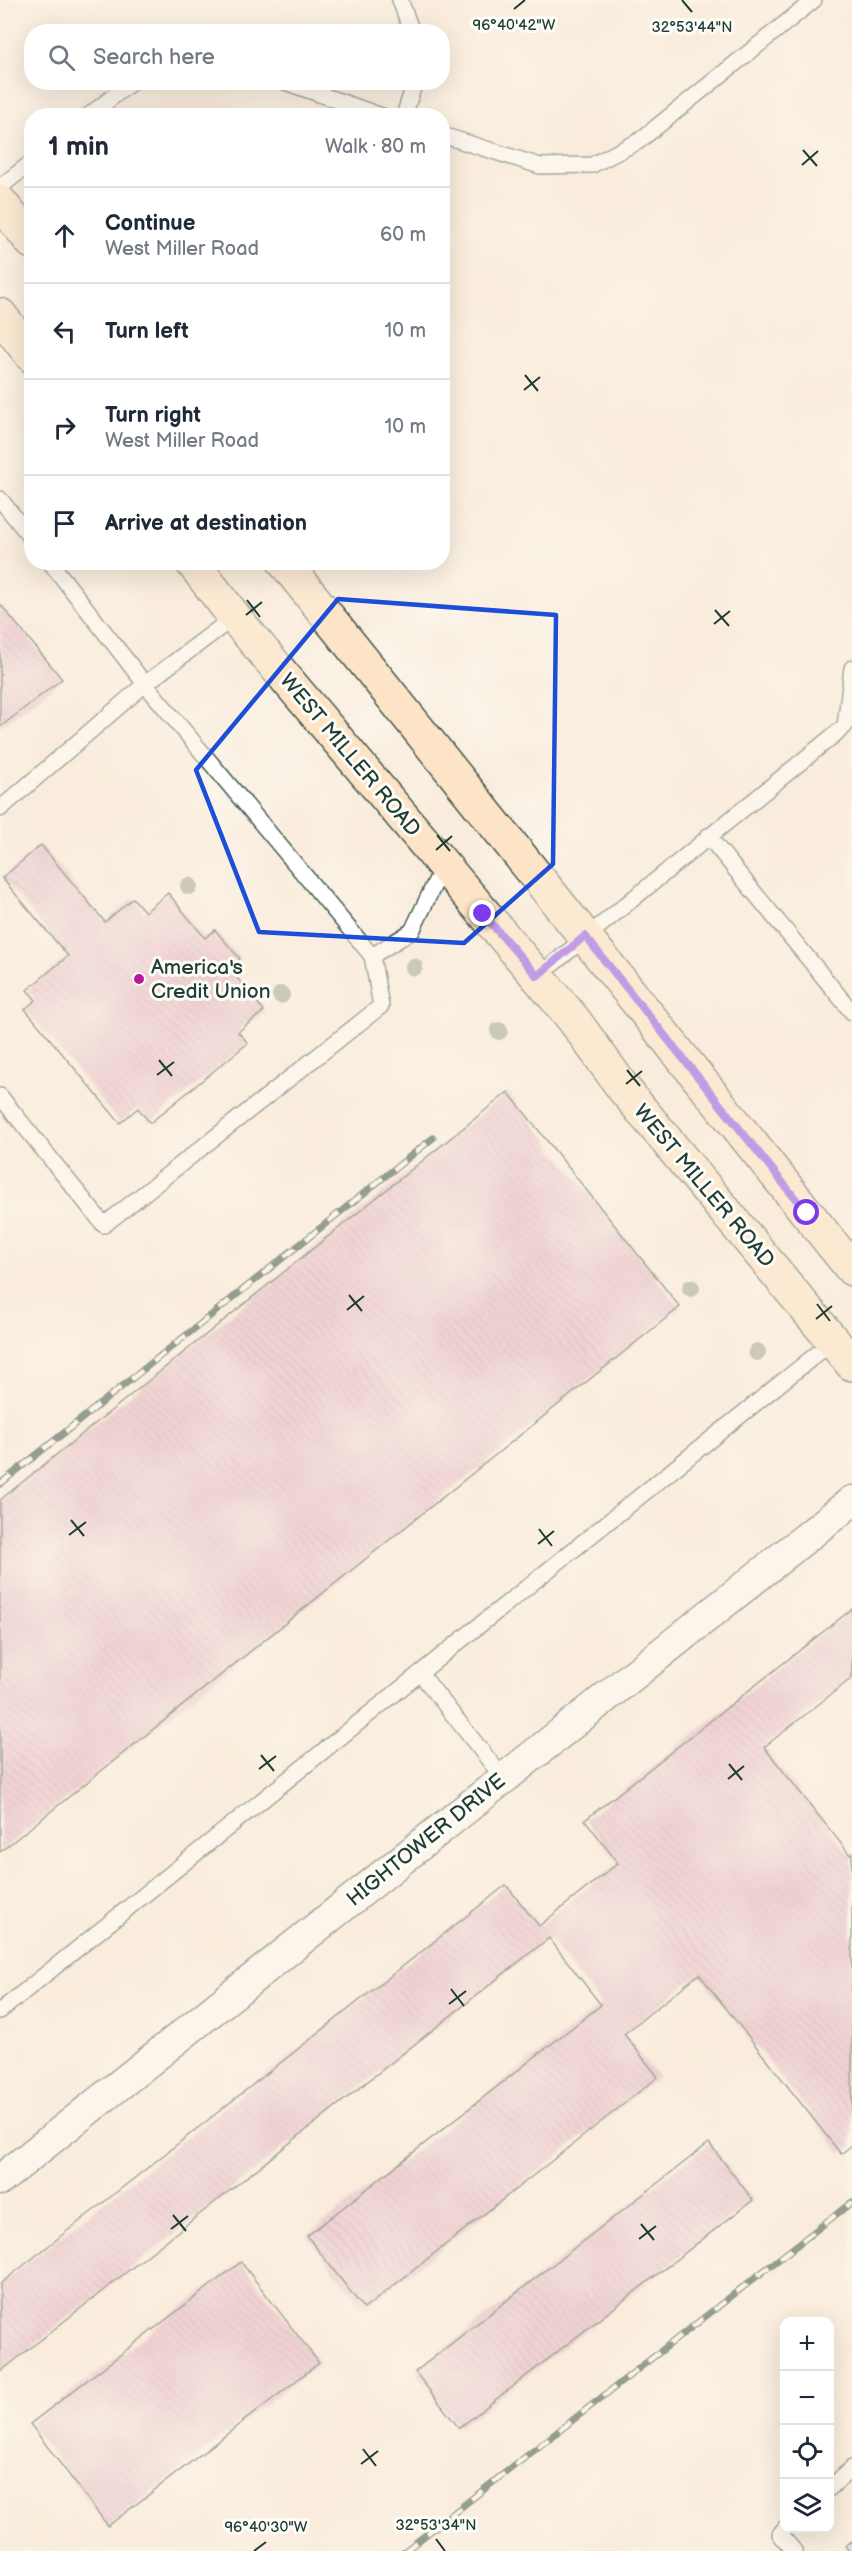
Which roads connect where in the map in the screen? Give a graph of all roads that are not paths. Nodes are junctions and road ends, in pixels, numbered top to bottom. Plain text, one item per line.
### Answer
1 (400, 0) edge
2 (814, 0) edge
3 (410, 24) edge
4 (122, 90) edge
5 (308, 90) edge
6 (412, 90) edge
7 (98, 108) edge
8 (359, 108) edge
9 (407, 108) edge
10 (450, 137) edge
11 (24, 168) edge
12 (0, 187) edge
13 (0, 202) edge
14 (24, 232) edge
15 (0, 315) edge
16 (24, 346) edge
17 (0, 499) edge
18 (24, 529) edge
19 (56, 570) edge
20 (198, 570) edge
21 (290, 570) edge
22 (234, 617) junction
23 (852, 668) edge
24 (146, 684) junction
25 (0, 808) edge
26 (708, 836) junction
27 (443, 866) junction
28 (585, 936) junction
29 (372, 956) junction
30 (537, 976) junction
31 (852, 1012) edge
32 (0, 1096) edge
33 (852, 1269) edge
34 (842, 1353) edge
35 (852, 1501) edge
36 (420, 1674) junction
37 (504, 1778) junction
38 (0, 2011) edge
39 (0, 2180) edge
40 (852, 2468) edge
41 (834, 2484) edge
42 (781, 2533) edge
43 (794, 2551) edge

1 - 3 lane
2 - 10 lane
4 - 7 lane
5 - 8 lane
6 - 9 lane
11 - 12 lane
13 - 14 main road
15 - 16 main road
17 - 18 lane
19 - 24 lane
20 - 22 main road, WEST MILLER ROAD
21 - 28 main road
22 - 24 lane
22 - 27 main road, WEST MILLER ROAD
23 - 26 lane
24 - 25 lane
24 - 29 lane
26 - 28 lane
26 - 31 lane
27 - 29 lane
27 - 30 main road, WEST MILLER ROAD
28 - 30 lane
28 - 33 main road
29 - 32 lane
30 - 34 main road, WEST MILLER ROAD
34 - 36 lane
35 - 37 street, HIGHTOWER DRIVE
36 - 37 lane
36 - 38 lane
37 - 39 street, HIGHTOWER DRIVE
40 - 41 lane
42 - 43 lane

